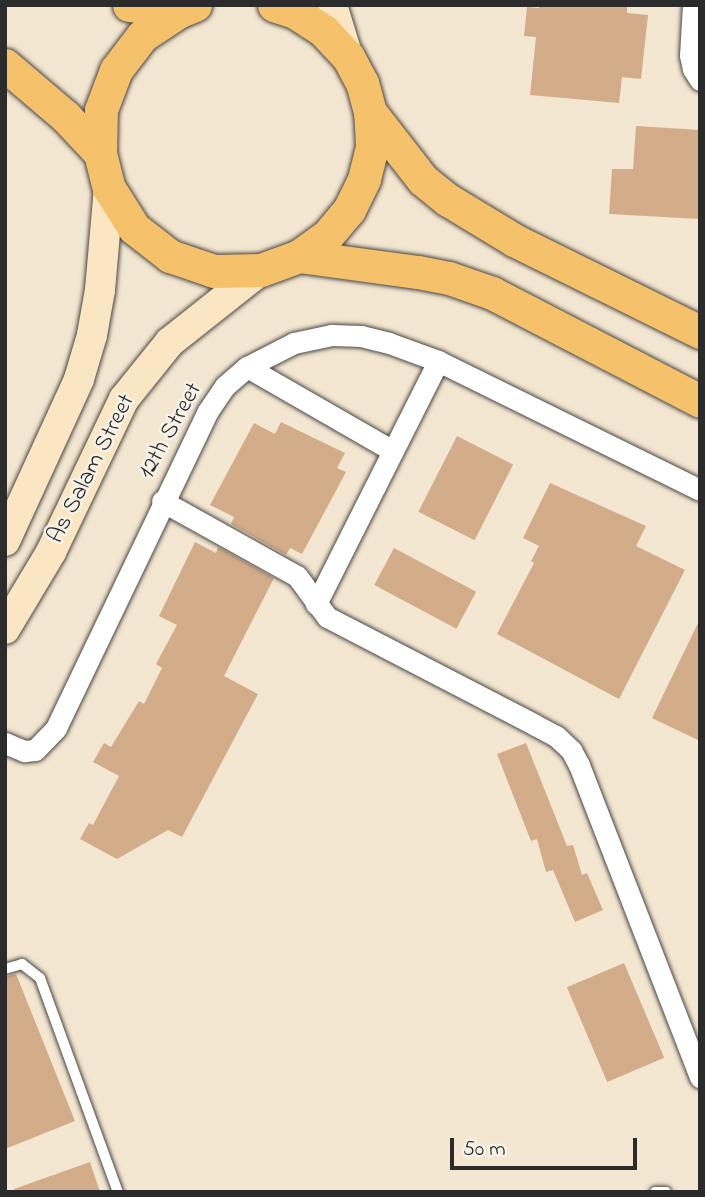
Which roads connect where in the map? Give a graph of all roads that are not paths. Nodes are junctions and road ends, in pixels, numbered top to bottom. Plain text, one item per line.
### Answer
1 (129, 5) edge
2 (274, 5) edge
3 (332, 5) edge
4 (693, 5) edge
5 (190, 7) edge
6 (348, 57) junction
7 (5, 65) edge
8 (700, 79) edge
9 (370, 112) junction
10 (100, 153) junction
11 (109, 188) junction
12 (299, 256) junction
13 (261, 270) junction
14 (700, 332) edge
15 (438, 361) junction
16 (247, 367) junction
17 (700, 401) edge
18 (393, 451) junction
19 (700, 490) edge
20 (162, 501) junction
21 (5, 541) edge
22 (316, 604) junction
23 (5, 629) edge
24 (5, 743) edge
25 (5, 969) edge
26 (700, 1077) edge
27 (118, 1192) edge
28 (655, 1192) edge
29 (666, 1192) edge

1 - 5 main road
2 - 6 main road
3 - 6 street
4 - 8 street
5 - 10 main road
6 - 9 main road
7 - 10 main road
9 - 12 main road
9 - 14 main road
10 - 11 main road
11 - 13 main road
11 - 21 street, As Salam Street
12 - 13 main road
12 - 17 main road
13 - 23 street, As Salam Street
15 - 16 street, 12th Street
15 - 18 street
15 - 19 street, 12th Street
16 - 18 street
16 - 20 street, 12th Street
18 - 22 street
20 - 22 street
20 - 24 street, 12th Street
22 - 26 street
25 - 27 lane
28 - 29 lane

